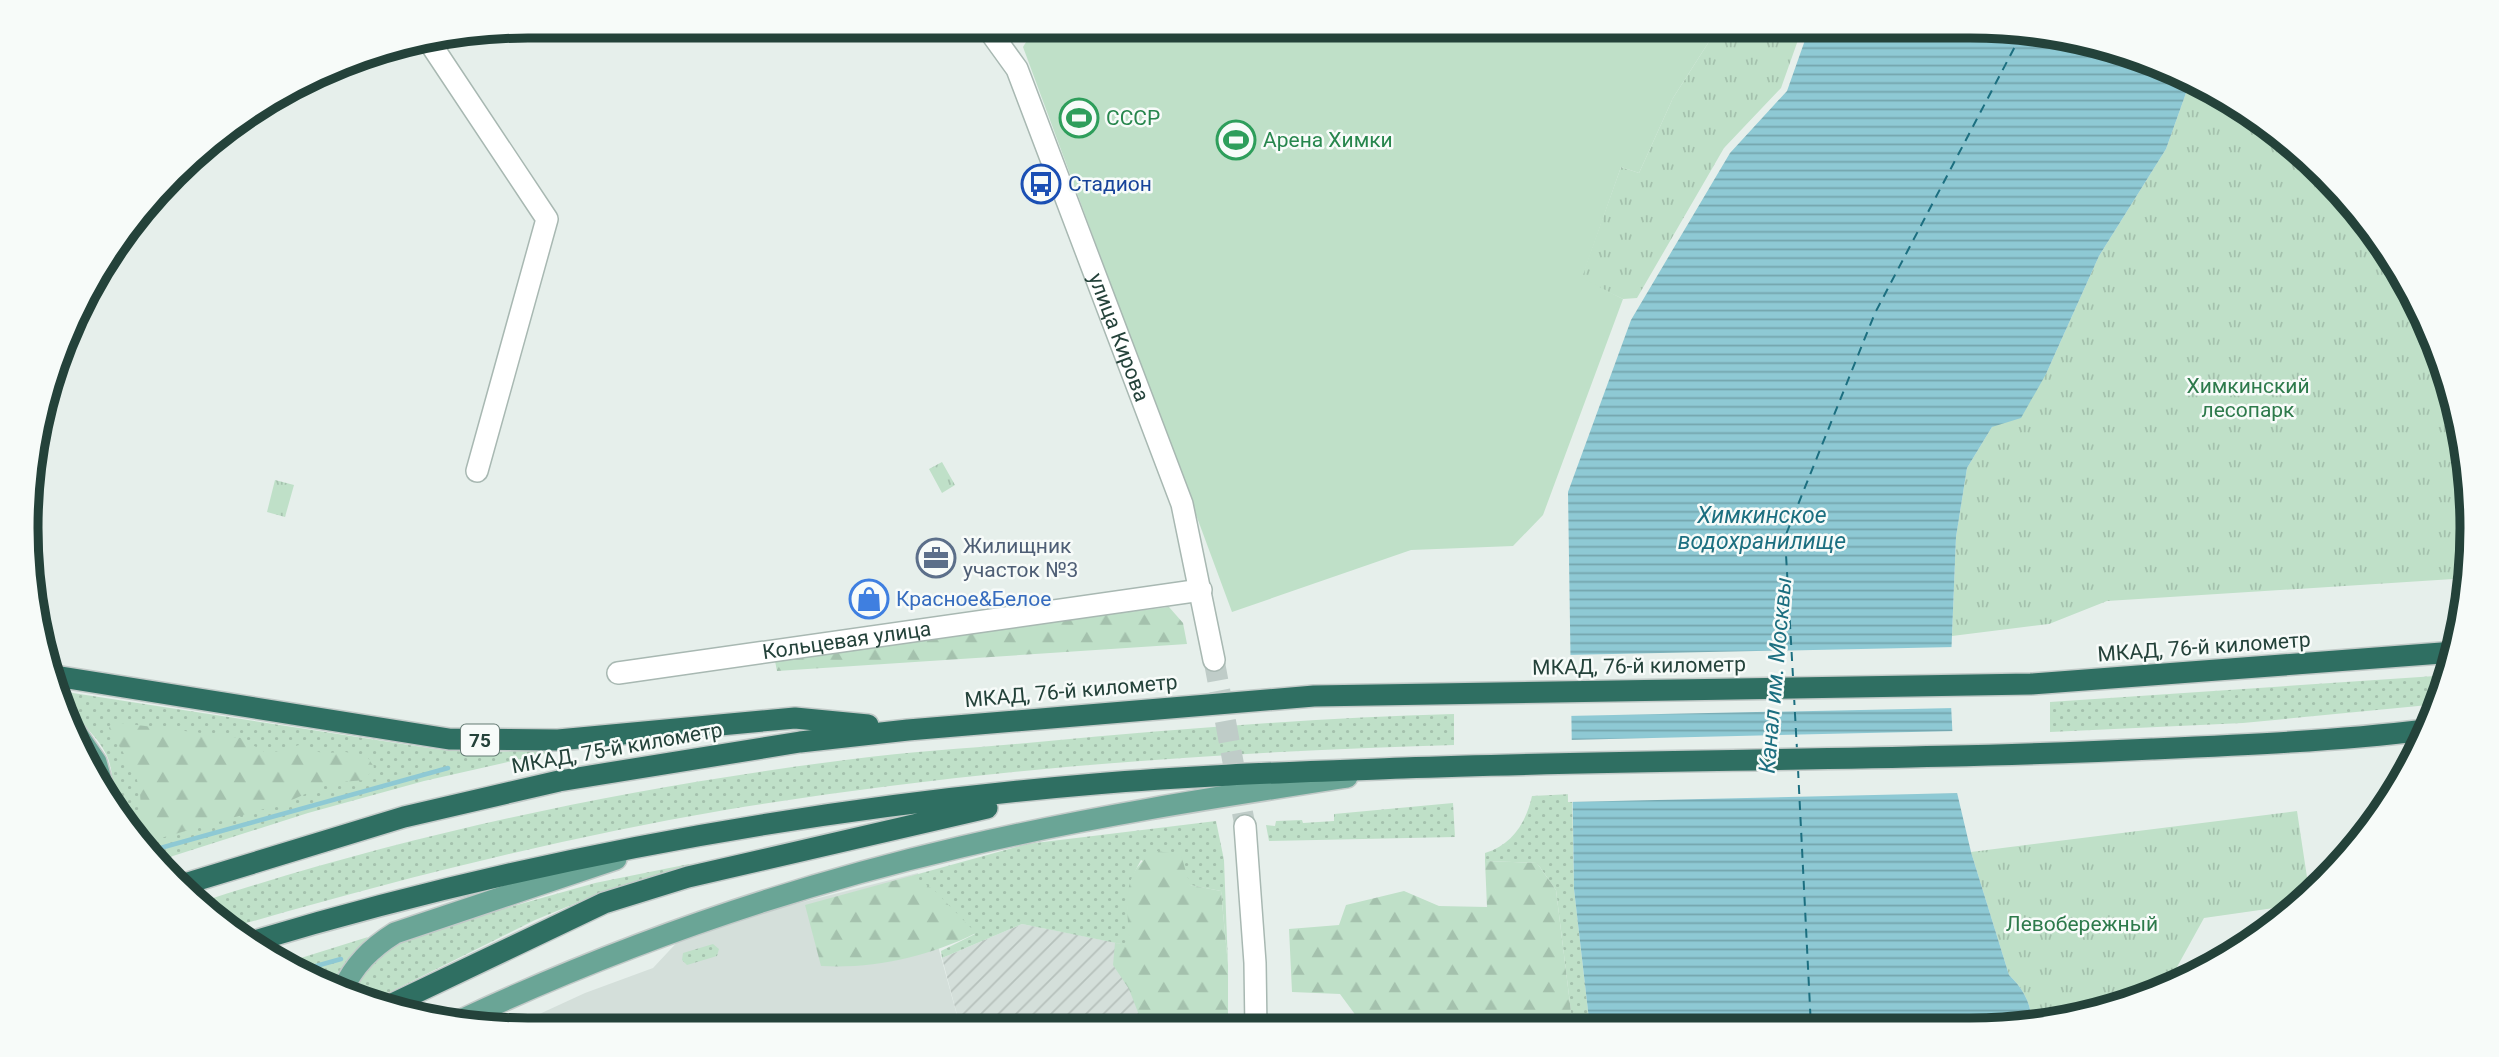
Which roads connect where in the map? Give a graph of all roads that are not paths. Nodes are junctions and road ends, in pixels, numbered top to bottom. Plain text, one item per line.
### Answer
1 (995, 38) edge
2 (433, 48) edge
3 (477, 471) dead end
4 (1201, 590) junction
5 (2444, 653) edge
6 (1214, 660) tunnel mouth
7 (618, 673) dead end
8 (62, 677) edge
9 (908, 730) junction
10 (2416, 731) edge
11 (1409, 768) junction
12 (1095, 784) junction
13 (1245, 826) tunnel mouth
14 (673, 841) junction
15 (190, 882) edge
16 (261, 939) edge
17 (346, 983) edge
18 (399, 1001) edge
19 (473, 1015) edge
20 (1255, 1018) edge

1 - 4 street, улица Кирова
2 - 3 street
4 - 6 street, улица Кирова
4 - 7 street, Кольцевая улица
5 - 9 highway, МКАД, 76-й километр
8 - 9 highway, 75
9 - 15 highway, МКАД, 75-й километр
10 - 11 highway
11 - 12 highway
11 - 19 main road
12 - 14 highway
12 - 18 highway
13 - 20 street
14 - 16 highway
14 - 17 main road

